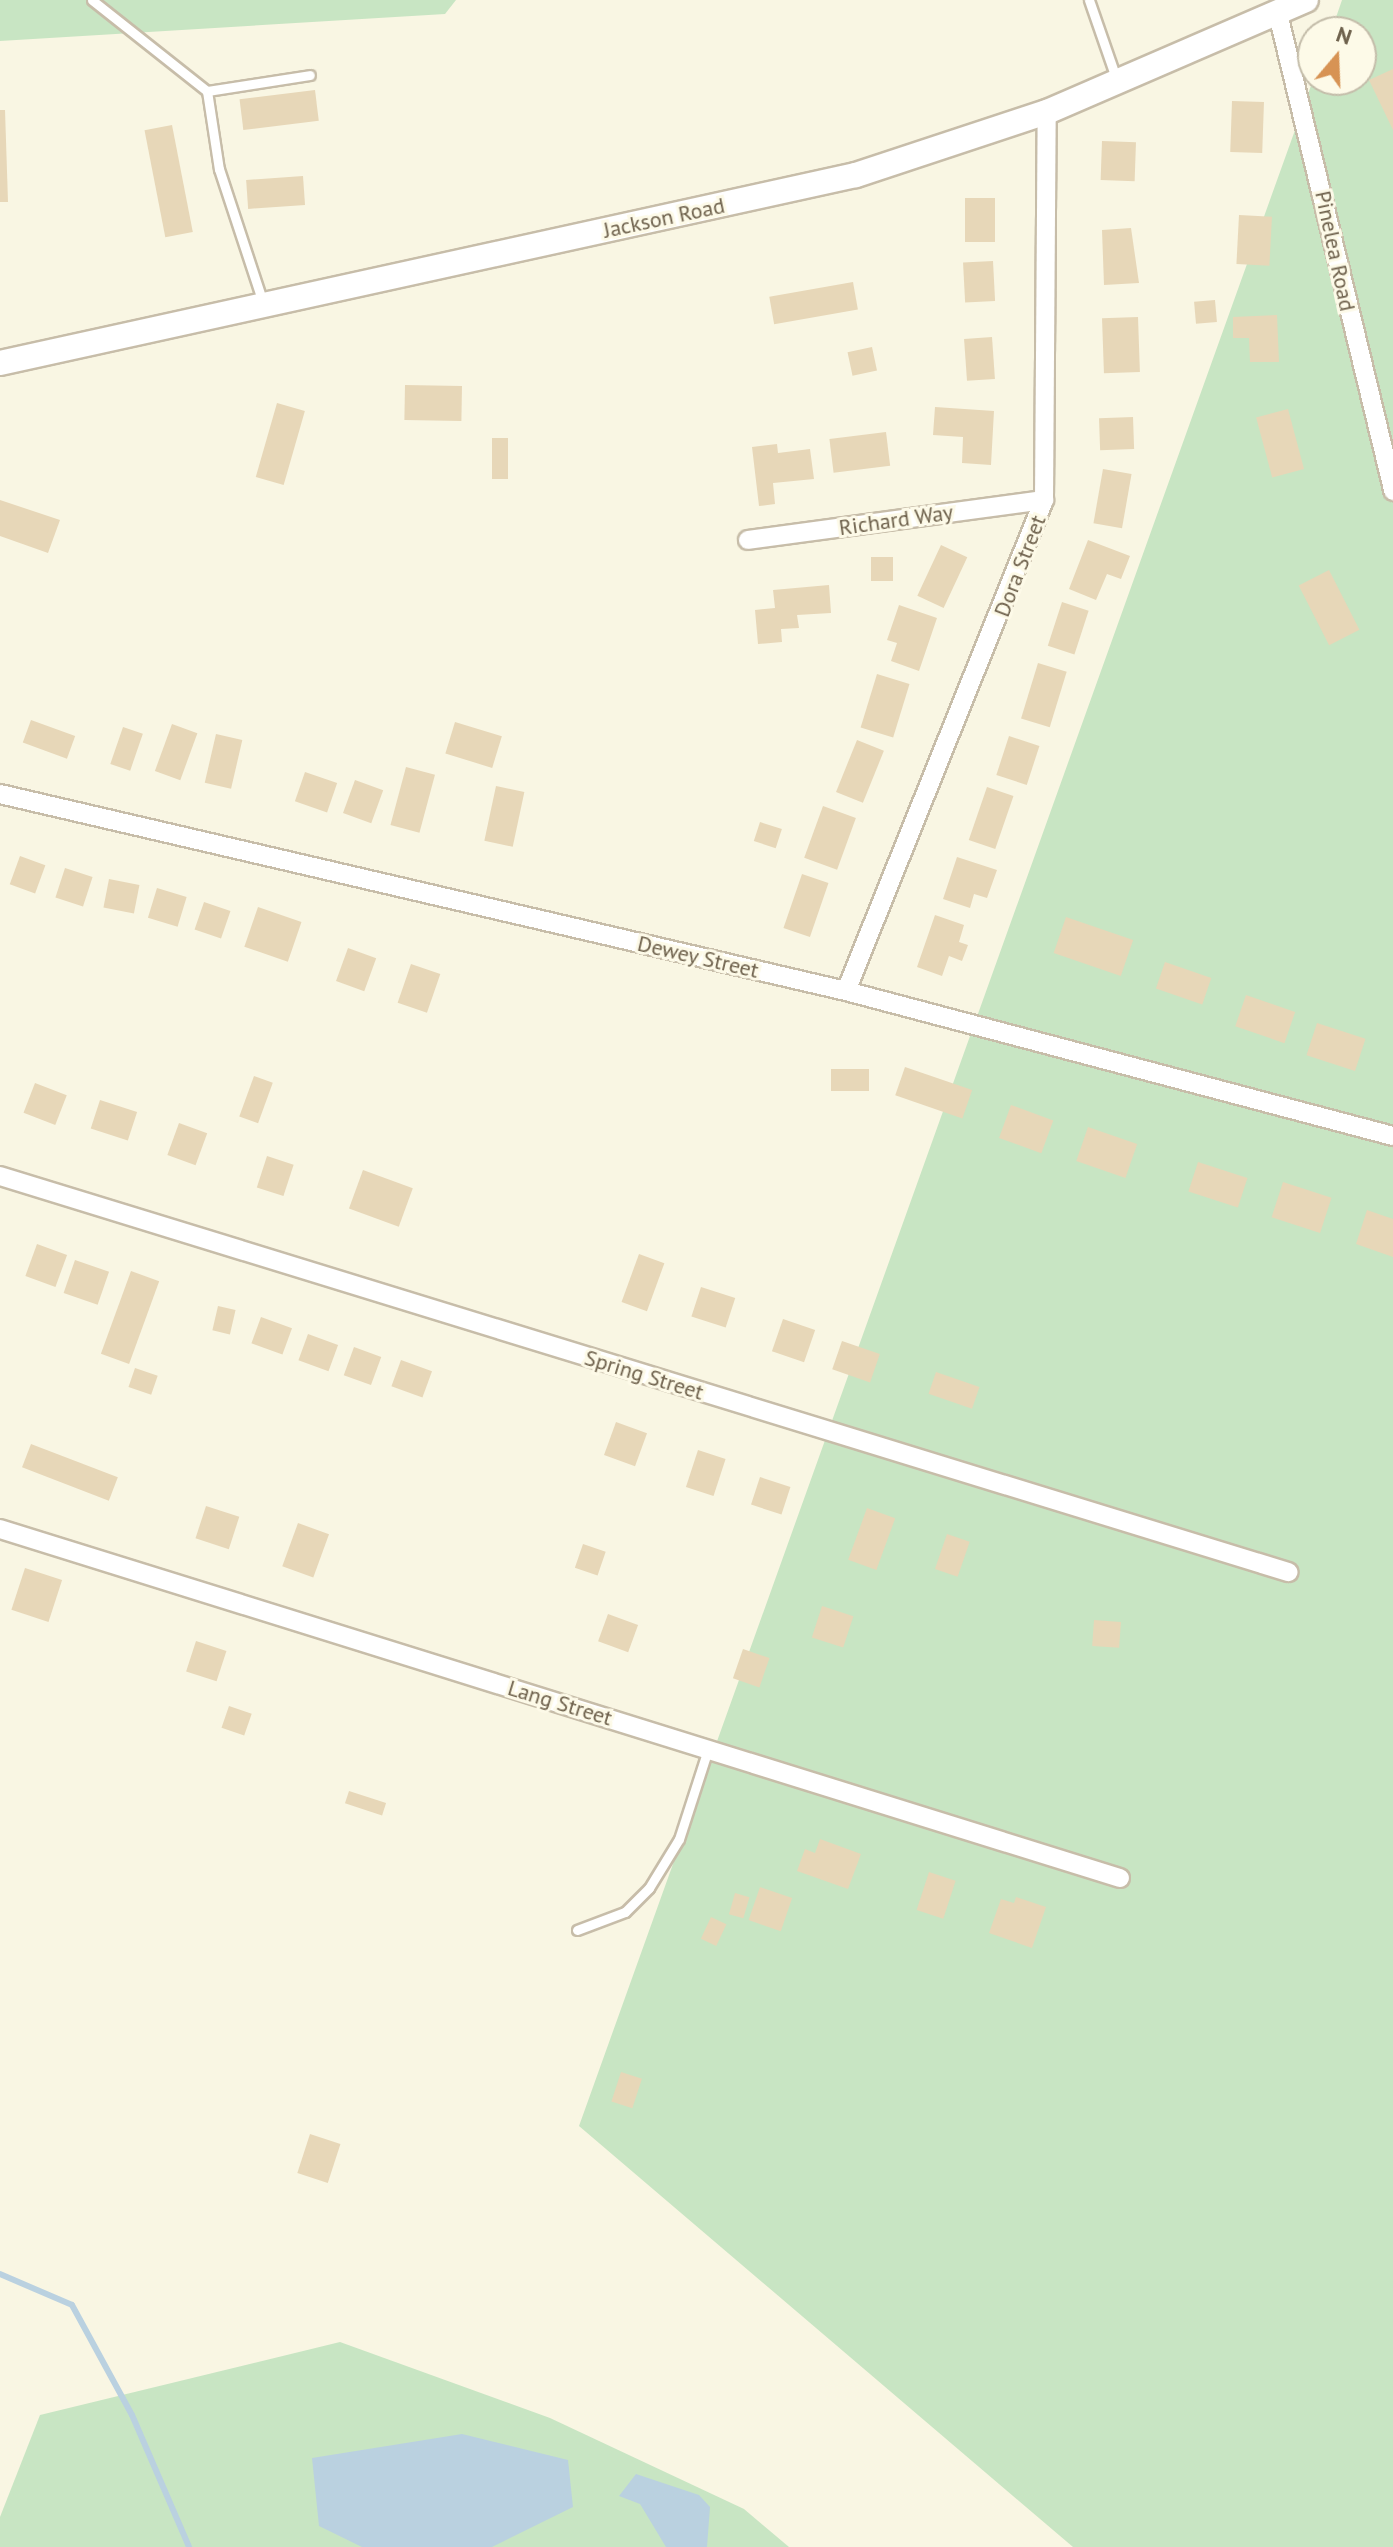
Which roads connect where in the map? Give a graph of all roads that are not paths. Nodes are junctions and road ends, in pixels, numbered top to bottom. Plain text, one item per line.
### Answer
1 (92, 0) edge
2 (1089, 0) edge
3 (1306, 0) edge
4 (1277, 10) junction
5 (310, 75) dead end
6 (1117, 81) junction
7 (207, 91) junction
8 (1047, 112) junction
9 (264, 306) junction
10 (0, 365) edge
11 (1393, 491) edge
12 (1044, 500) junction
13 (748, 540) dead end
14 (0, 794) edge
15 (846, 991) junction
16 (1393, 1136) edge
17 (0, 1176) edge
18 (0, 1529) edge
19 (1288, 1572) dead end
20 (708, 1749) junction
21 (1120, 1878) dead end
22 (577, 1930) dead end

1 - 7 lane
2 - 6 lane
3 - 4 main road, Jackson Road
4 - 6 main road, Jackson Road
4 - 11 street, Pinelea Road
5 - 7 lane
6 - 8 main road, Jackson Road
7 - 9 lane
8 - 9 main road, Jackson Road
8 - 12 street, Dora Street
9 - 10 main road, Jackson Road
12 - 13 street, Richard Way
12 - 15 street, Dora Street
14 - 15 street, Dewey Street
15 - 16 street, Dewey Street
17 - 19 street, Spring Street
18 - 20 street, Lang Street
20 - 21 street, Lang Street
20 - 22 lane

